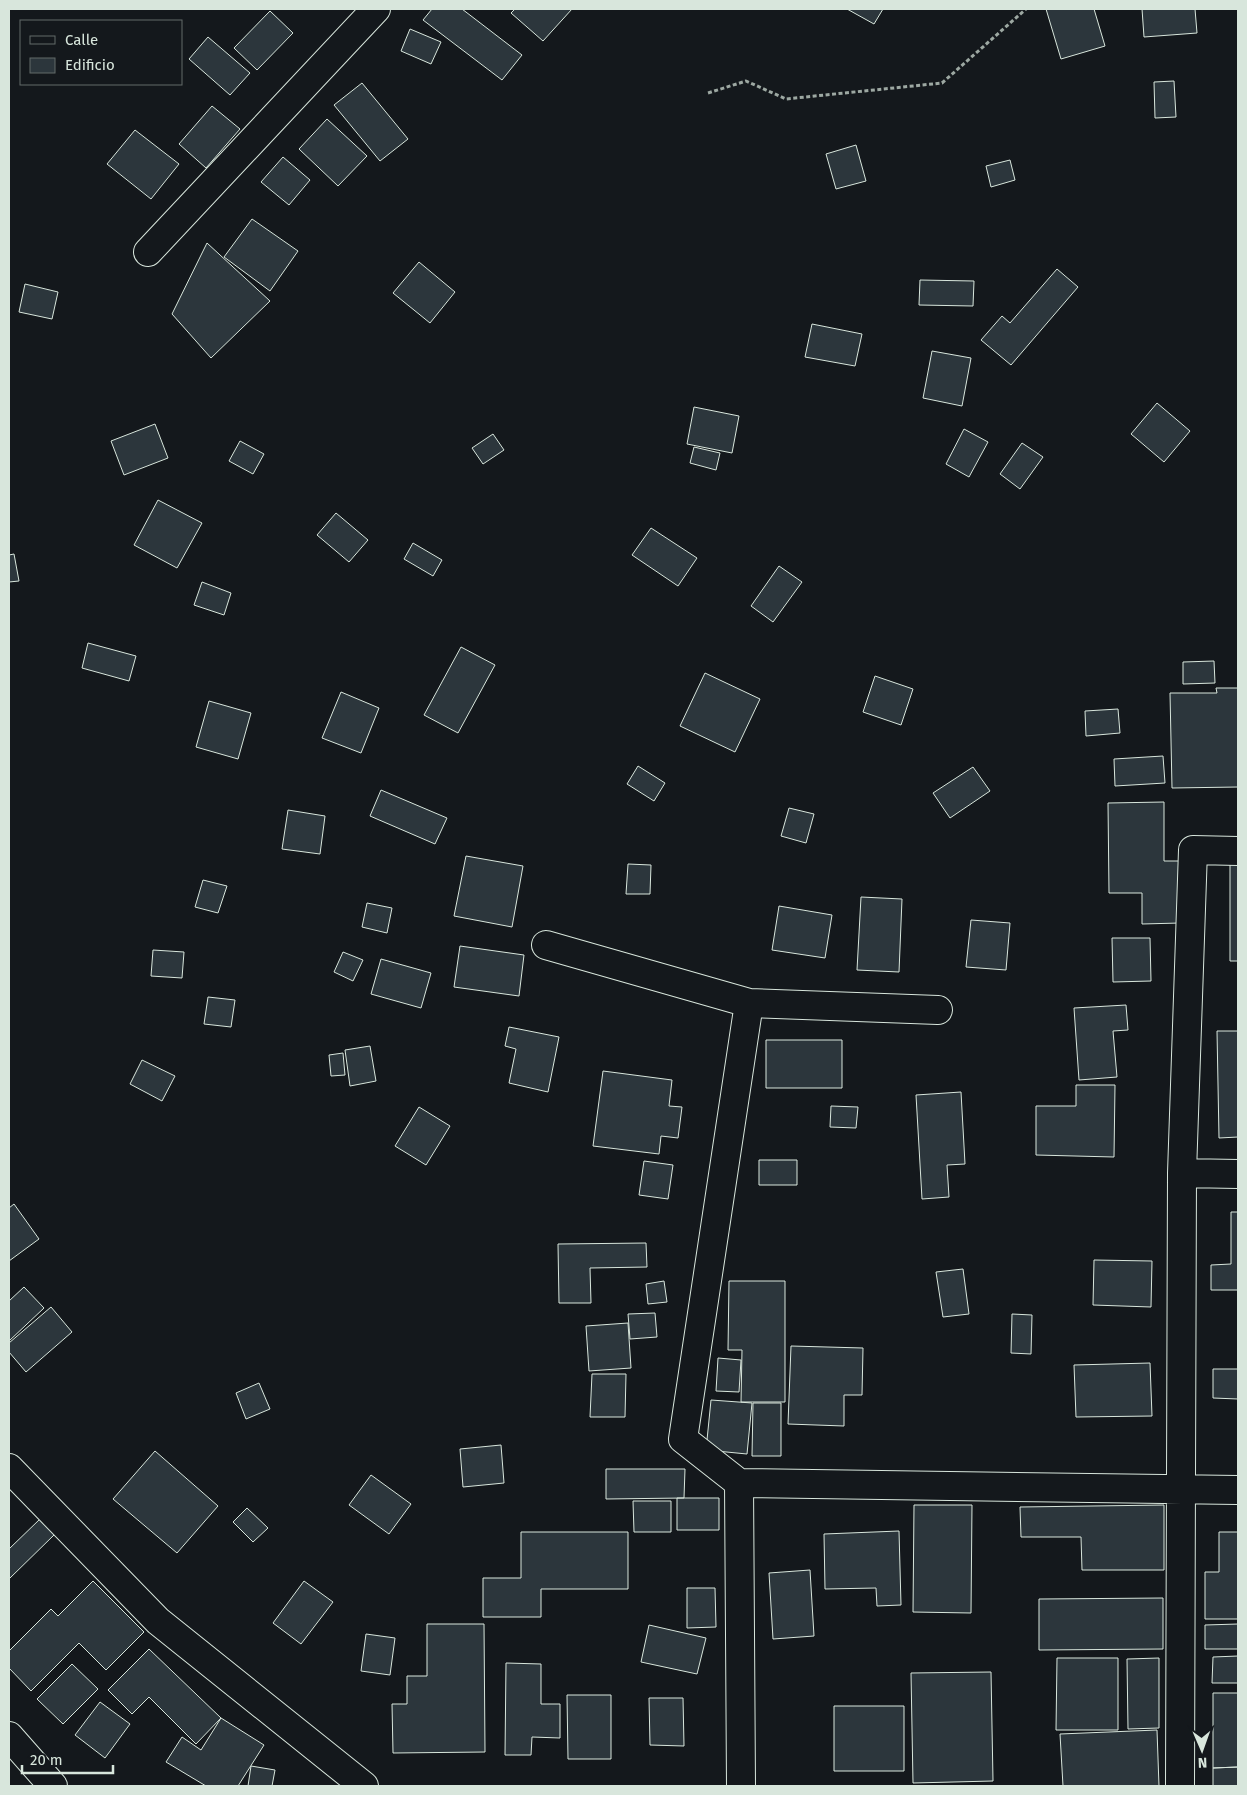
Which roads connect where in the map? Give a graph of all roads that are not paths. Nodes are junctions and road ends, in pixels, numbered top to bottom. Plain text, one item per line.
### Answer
1 (376, 9) edge
2 (148, 252) dead end
3 (1238, 851) edge
4 (546, 945) dead end
5 (749, 1003) junction
6 (938, 1010) dead end
7 (1182, 1173) junction
8 (1238, 1174) edge
9 (9, 1468) edge
10 (739, 1483) junction
11 (1180, 1488) junction
12 (1238, 1490) edge
13 (9, 1736) edge
14 (53, 1786) edge
15 (364, 1786) edge
16 (741, 1786) edge
17 (1180, 1786) edge

1 - 2 street
3 - 7 street
4 - 5 street
5 - 6 street
5 - 10 street
7 - 8 street
7 - 11 street
9 - 15 street
10 - 11 street
10 - 16 street
11 - 12 street
11 - 17 street
13 - 14 street

